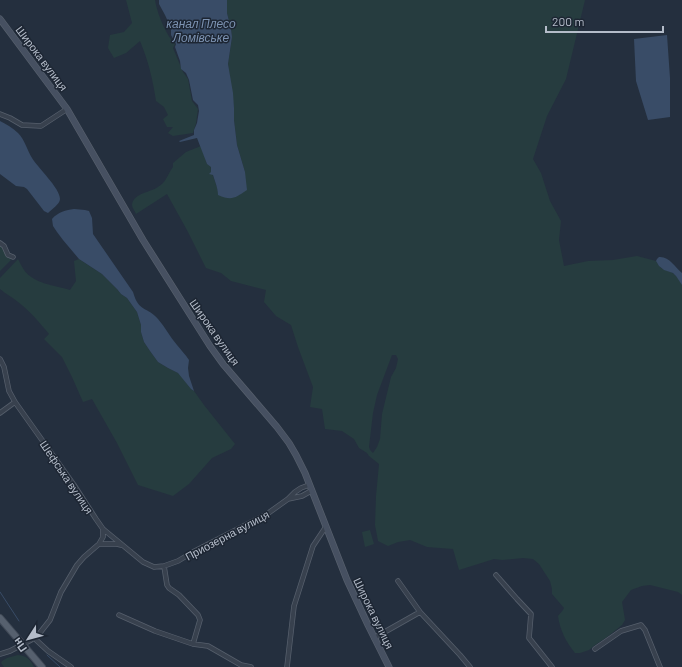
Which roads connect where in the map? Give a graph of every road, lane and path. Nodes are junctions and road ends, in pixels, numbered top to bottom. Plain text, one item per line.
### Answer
1 (0, 19) edge
2 (67, 109) junction
3 (0, 114) edge
4 (0, 243) edge
5 (13, 257) dead end
6 (0, 359) edge
7 (15, 402) junction
8 (0, 413) edge
9 (310, 488) junction
10 (288, 499) junction
11 (325, 528) junction
12 (103, 529) junction
13 (99, 544) junction
14 (123, 546) junction
15 (164, 566) junction
16 (496, 575) dead end
17 (398, 581) dead end
18 (420, 612) junction
19 (119, 615) dead end
20 (0, 618) edge
21 (34, 638) junction
22 (374, 638) junction
23 (23, 644) junction
24 (193, 644) junction
25 (595, 649) dead end
26 (0, 654) edge
27 (42, 667) edge
28 (70, 667) edge
29 (251, 667) edge
30 (287, 667) edge
31 (389, 667) edge
32 (470, 667) edge
33 (552, 667) edge
34 (660, 667) edge

1 - 2 main road, Широка вулиця
2 - 3 street
2 - 9 main road, Широка вулиця
4 - 5 street
6 - 7 street, Шефська вулиця
7 - 8 street
7 - 12 street, Шефська вулиця
9 - 10 street
9 - 10 street, Приозерна вулиця
9 - 11 main road, Широка вулиця
10 - 15 street, Приозерна вулиця
11 - 22 main road, Широка вулиця
11 - 30 street
12 - 13 street
12 - 14 street, Шефська вулиця
13 - 14 street
13 - 21 street
14 - 15 street, Шефська вулиця
15 - 24 street
16 - 33 street
17 - 18 street
18 - 22 street
18 - 32 street
19 - 24 street
20 - 23 main road
21 - 23 street
21 - 28 street
22 - 31 main road, Широка вулиця
23 - 26 street
23 - 27 main road
24 - 29 street
25 - 34 street

